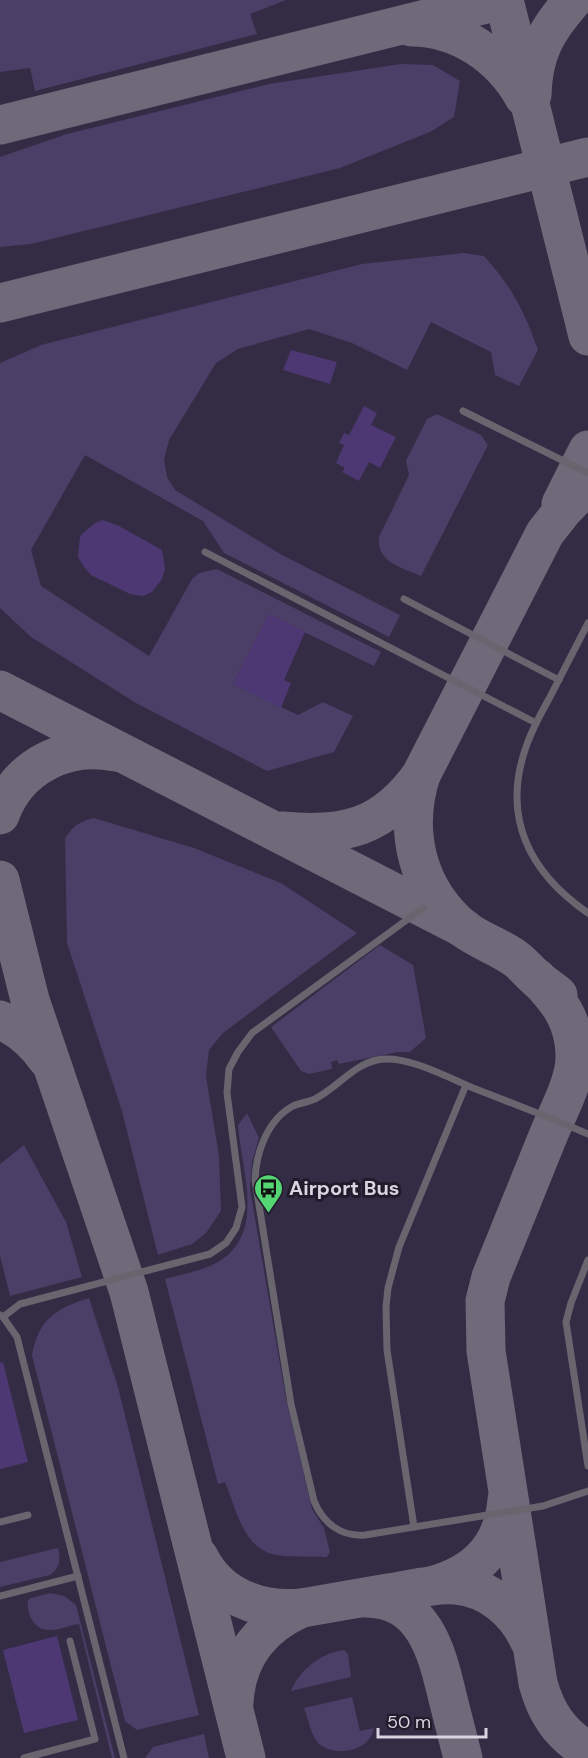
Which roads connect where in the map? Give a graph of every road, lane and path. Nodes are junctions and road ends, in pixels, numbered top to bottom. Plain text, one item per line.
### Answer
1 (463, 411) dead end
2 (588, 473) edge
3 (205, 552) dead end
4 (404, 599) dead end
5 (588, 623) edge
6 (559, 680) junction
7 (536, 723) junction
8 (423, 908) dead end
9 (588, 914) edge
10 (466, 1085) junction
11 (588, 1134) edge
12 (588, 1260) edge
13 (1, 1316) edge
14 (588, 1466) edge
15 (588, 1491) edge
16 (27, 1515) dead end
17 (0, 1522) edge
18 (414, 1527) junction
19 (78, 1576) junction
20 (0, 1596) edge
21 (70, 1641) dead end
22 (24, 1758) edge
23 (124, 1758) edge

1 - 2 lane
3 - 7 lane
4 - 6 lane
5 - 6 lane
6 - 7 lane
7 - 9 lane
8 - 13 lane
10 - 11 lane
10 - 18 lane
10 - 18 lane
12 - 14 lane
13 - 19 lane
15 - 18 lane
16 - 17 lane
19 - 20 lane
19 - 23 lane
21 - 22 lane

